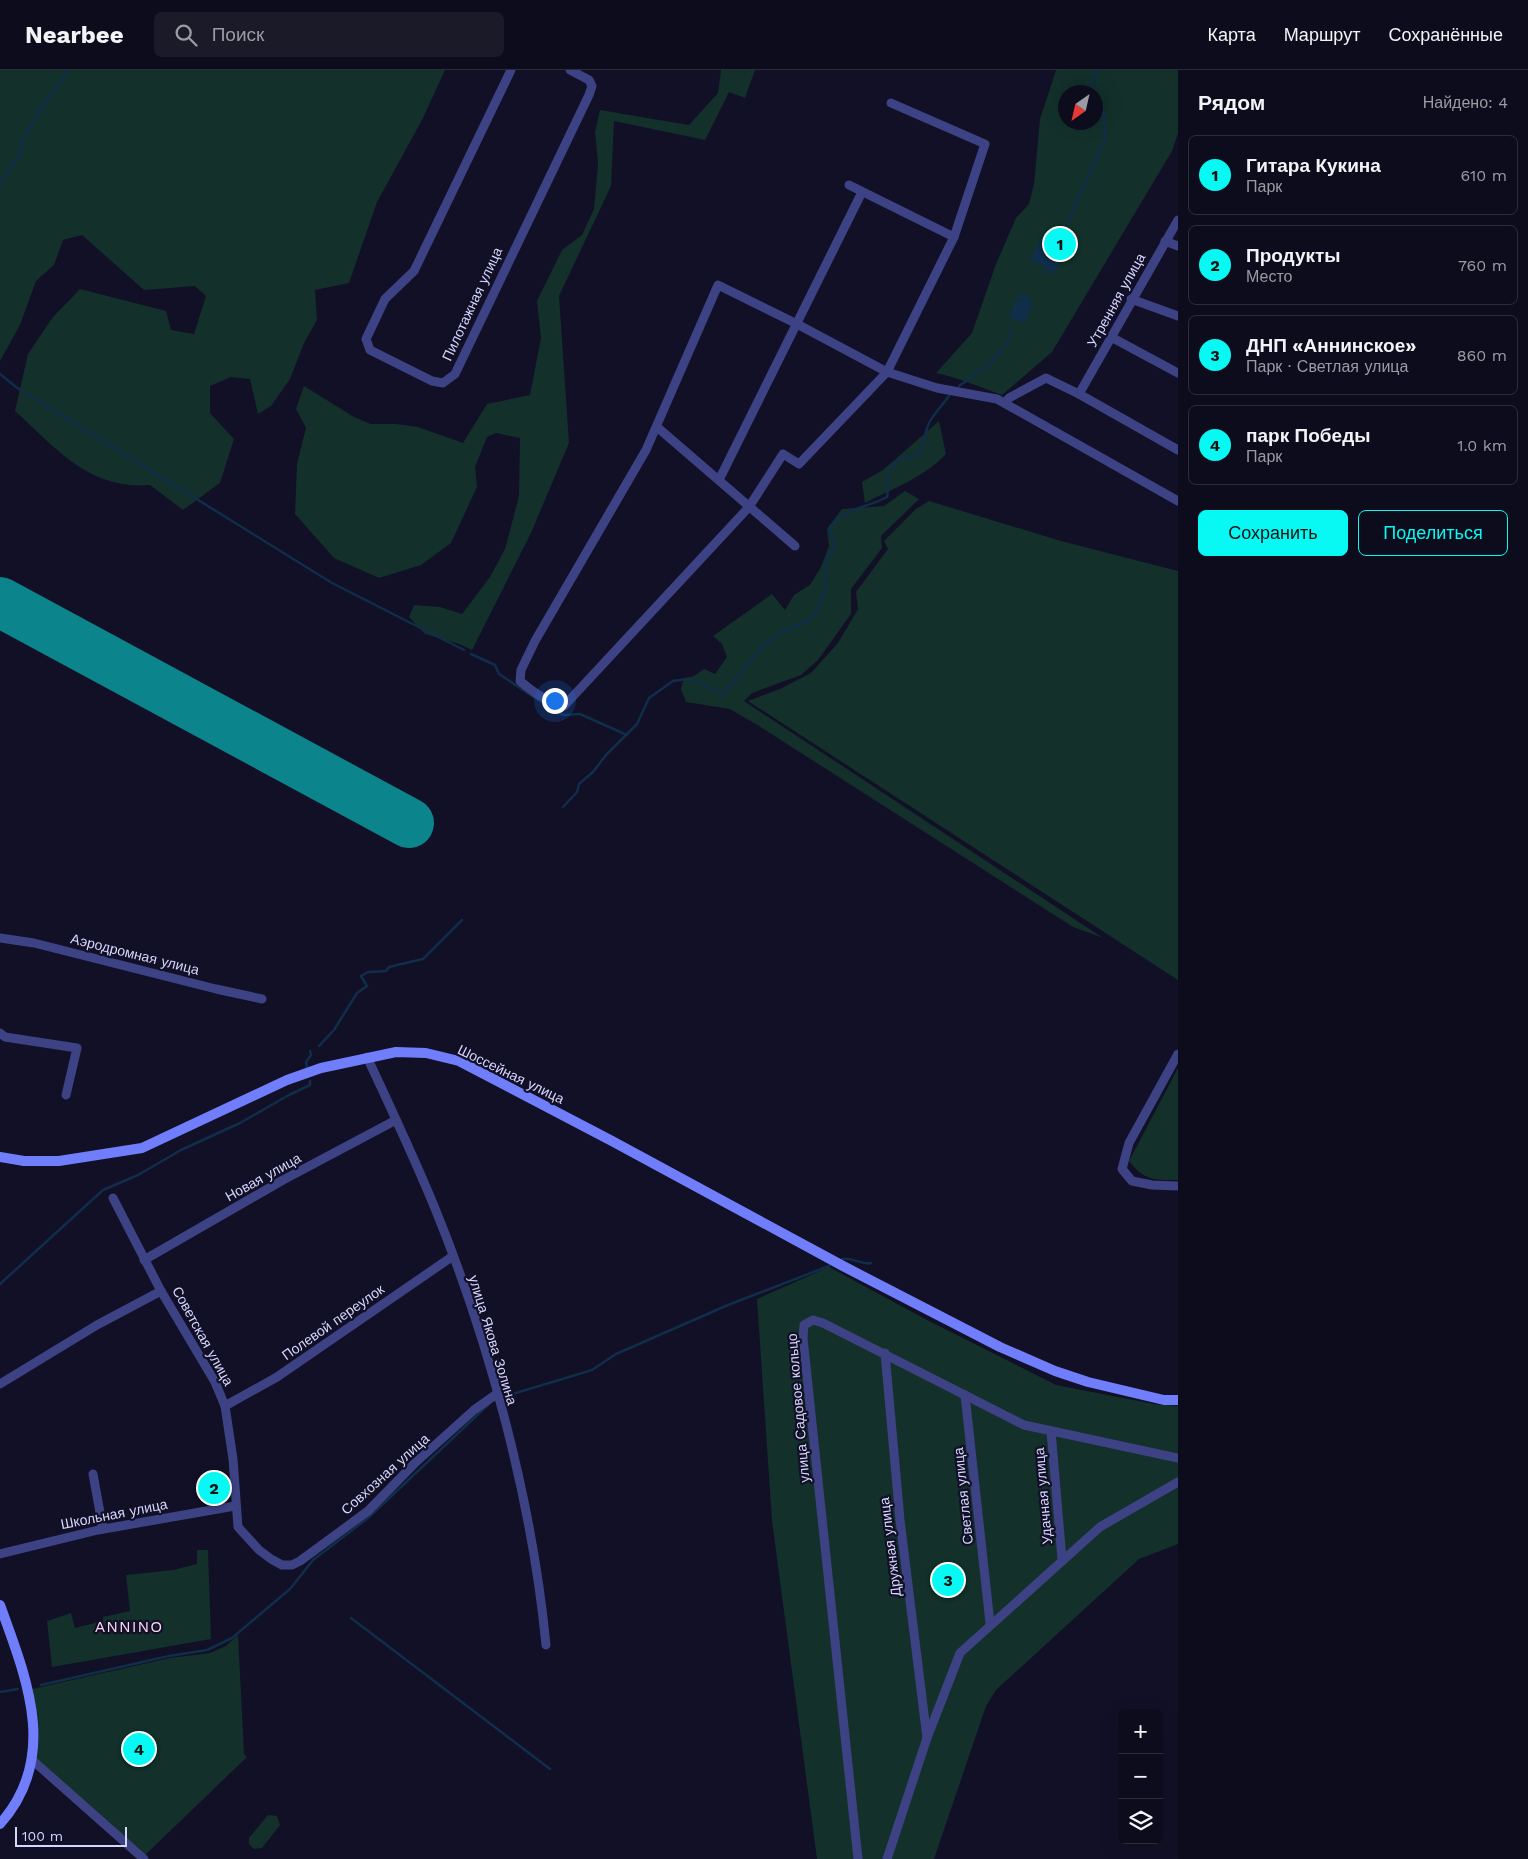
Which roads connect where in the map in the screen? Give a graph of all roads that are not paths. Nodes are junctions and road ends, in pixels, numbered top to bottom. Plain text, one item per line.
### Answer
1 (511, 70) edge
2 (570, 70) edge
3 (891, 103) dead end
4 (849, 185) dead end
5 (862, 192) junction
6 (1178, 220) edge
7 (954, 237) junction
8 (1165, 241) junction
9 (1178, 246) edge
10 (1131, 299) junction
11 (1178, 316) edge
12 (796, 324) junction
13 (1111, 337) junction
14 (886, 372) junction
15 (1178, 373) edge
16 (1079, 394) junction
17 (1005, 404) junction
18 (657, 427) junction
19 (1178, 450) edge
20 (719, 480) junction
21 (1178, 501) edge
22 (749, 507) junction
23 (795, 546) dead end
24 (0, 938) edge
25 (262, 999) dead end
26 (0, 1033) edge
27 (1178, 1054) edge
28 (367, 1057) junction
29 (66, 1095) dead end
30 (396, 1120) junction
31 (0, 1157) edge
32 (1178, 1186) edge
33 (113, 1198) dead end
34 (453, 1256) junction
35 (144, 1260) junction
36 (161, 1291) junction
37 (885, 1353) junction
38 (0, 1384) edge
39 (498, 1392) junction
40 (965, 1395) junction
41 (1178, 1400) edge
42 (225, 1406) junction
43 (1051, 1431) junction
44 (1178, 1458) edge
45 (93, 1474) dead end
46 (1178, 1482) edge
47 (235, 1506) junction
48 (238, 1527) joint
49 (103, 1529) junction
50 (0, 1554) edge
51 (1062, 1559) junction
52 (0, 1605) edge
53 (990, 1623) junction
54 (546, 1645) dead end
55 (927, 1738) junction
56 (31, 1760) junction
57 (0, 1824) edge
58 (144, 1859) edge
59 (858, 1859) edge
60 (886, 1859) edge

1 - 2 street, Пилотажная улица
3 - 7 street
4 - 5 street
5 - 7 street
5 - 12 street
6 - 8 street, Утренняя улица
7 - 14 street
8 - 9 street
8 - 10 street, Утренняя улица
10 - 11 street
10 - 13 street, Утренняя улица
12 - 14 street
12 - 18 street
12 - 20 street
13 - 15 street
13 - 16 street, Утренняя улица
14 - 17 street
14 - 22 street
16 - 17 street
16 - 19 street
17 - 21 street
18 - 20 street
18 - 22 street
20 - 22 street
22 - 23 street
24 - 25 street, Аэродромная улица
26 - 29 street
27 - 32 street
28 - 30 street, улица Якова Золина
28 - 31 main road, Шоссейная улица
28 - 41 main road, Шоссейная улица
30 - 34 street, улица Якова Золина
30 - 35 street, Новая улица
33 - 35 street, Советская улица
34 - 39 street, улица Якова Золина
34 - 42 street, Полевой переулок
35 - 36 street, Советская улица
36 - 38 street
36 - 42 street, Советская улица
37 - 40 street, улица Садовое кольцо
37 - 55 street, Дружная улица
37 - 59 street, улица Садовое кольцо
39 - 48 street, Совхозная улица
39 - 54 street, улица Якова Золина
40 - 43 street, улица Садовое кольцо
40 - 53 street, Светлая улица
42 - 47 street, Советская улица
43 - 44 street, улица Садовое кольцо
43 - 51 street, Удачная улица
45 - 49 street
46 - 51 street
47 - 48 street, Советская улица
47 - 49 street, Школьная улица
49 - 50 street, Школьная улица
51 - 53 street
52 - 56 main road
53 - 55 street
55 - 60 street
56 - 57 main road
56 - 58 street

